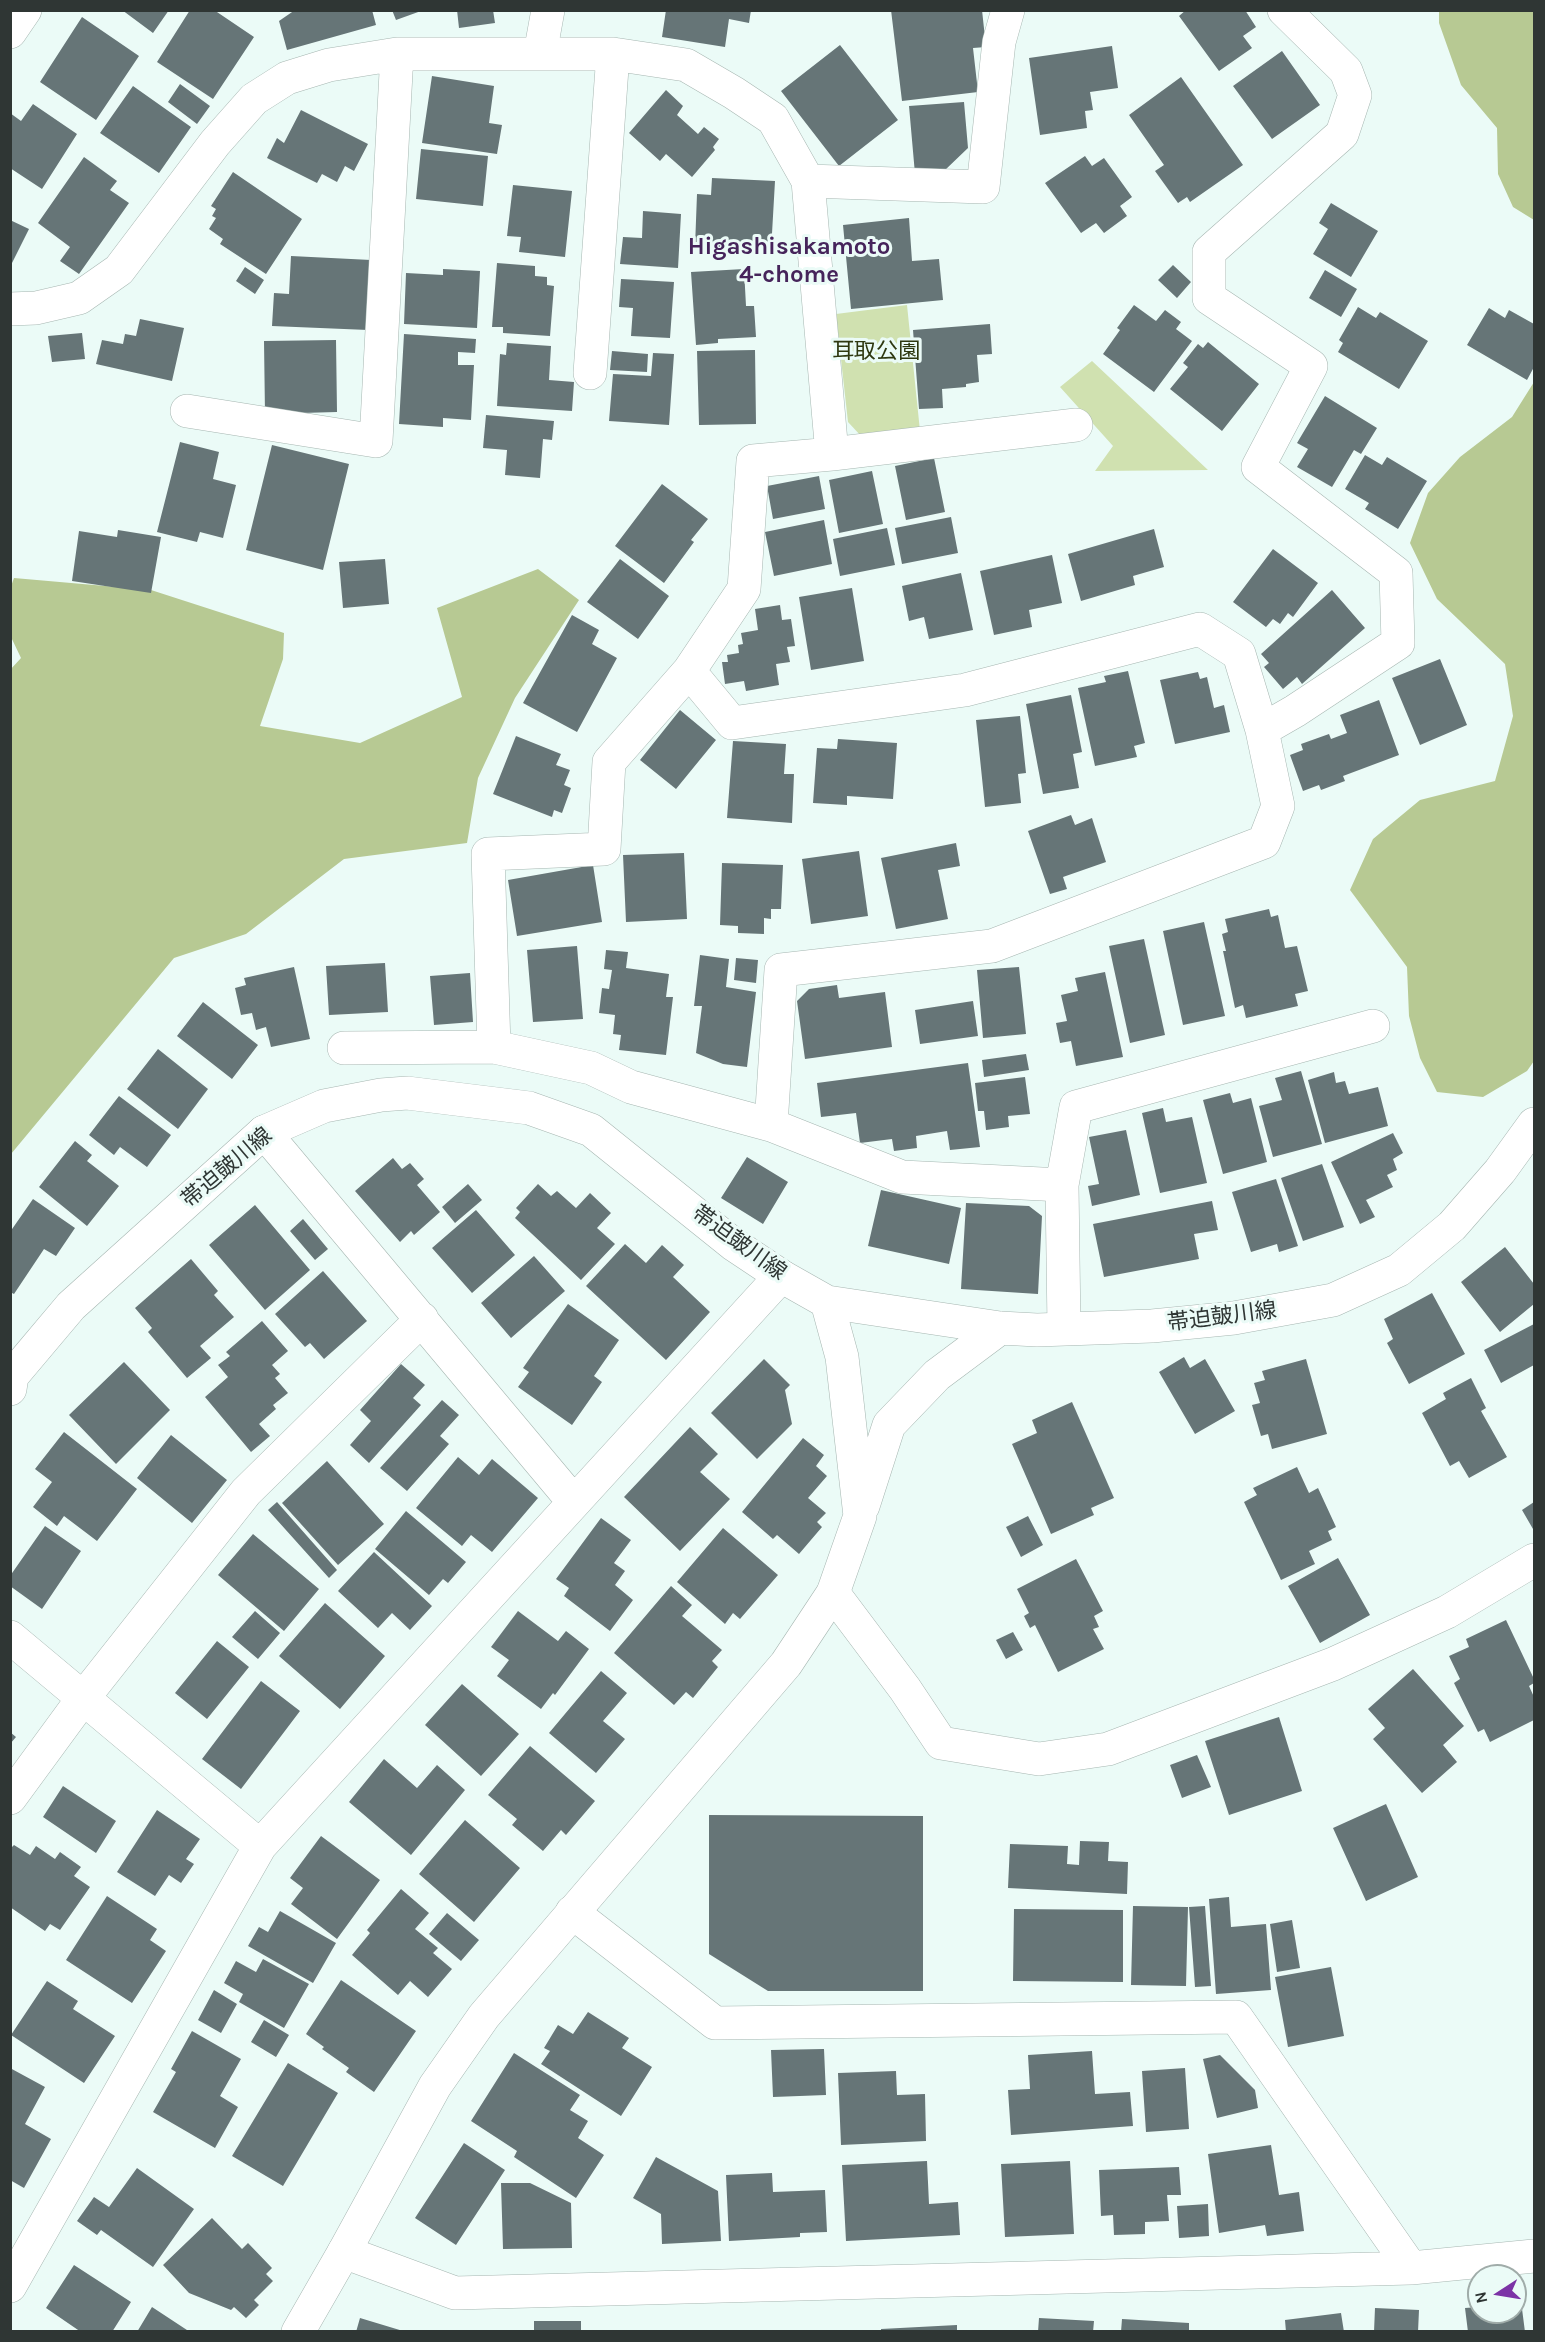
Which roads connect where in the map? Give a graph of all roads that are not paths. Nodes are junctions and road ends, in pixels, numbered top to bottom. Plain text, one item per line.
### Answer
1 (25, 10) edge
2 (548, 10) edge
3 (1008, 10) edge
4 (1284, 10) edge
5 (10, 32) edge
6 (397, 54) junction
7 (540, 54) junction
8 (614, 54) junction
9 (808, 182) junction
10 (10, 309) edge
11 (590, 373) dead end
12 (187, 411) dead end
13 (1076, 426) dead end
14 (832, 454) junction
15 (689, 671) junction
16 (1262, 730) junction
17 (1373, 1026) dead end
18 (494, 1047) junction
19 (344, 1048) dead end
20 (1534, 1124) edge
21 (771, 1125) junction
22 (264, 1132) junction
23 (1062, 1185) junction
24 (781, 1276) junction
25 (827, 1302) junction
26 (422, 1319) junction
27 (1000, 1328) junction
28 (1064, 1328) junction
29 (11, 1380) edge
30 (573, 1501) junction
31 (860, 1516) junction
32 (1534, 1560) edge
33 (833, 1593) junction
34 (10, 1637) edge
35 (84, 1697) junction
36 (10, 1798) edge
37 (260, 1846) junction
38 (572, 1912) junction
39 (344, 2252) junction
40 (1534, 2256) edge
41 (1412, 2268) junction
42 (10, 2286) edge
43 (298, 2331) edge

1 - 5 street
2 - 7 street
3 - 9 street
4 - 16 street
6 - 7 street
6 - 10 street
6 - 12 street
7 - 8 street
8 - 9 street
8 - 11 street
9 - 14 street
13 - 14 street
14 - 15 street
15 - 16 street
15 - 18 street
16 - 21 street
17 - 23 street
18 - 19 street
18 - 21 street
20 - 28 street, 帯迫皷川線
21 - 23 street
22 - 24 street, 帯迫皷川線
22 - 26 street
22 - 29 street, 帯迫皷川線
23 - 28 street
24 - 25 street, 帯迫皷川線
24 - 30 street
25 - 27 street, 帯迫皷川線
25 - 31 street
26 - 30 street
26 - 35 street
27 - 28 street, 帯迫皷川線
27 - 31 street
30 - 37 street
31 - 33 street
32 - 33 street
33 - 38 street
34 - 35 street
35 - 36 street
35 - 37 street
37 - 42 street
38 - 39 street
38 - 41 street
39 - 41 street
39 - 43 street
40 - 41 street

